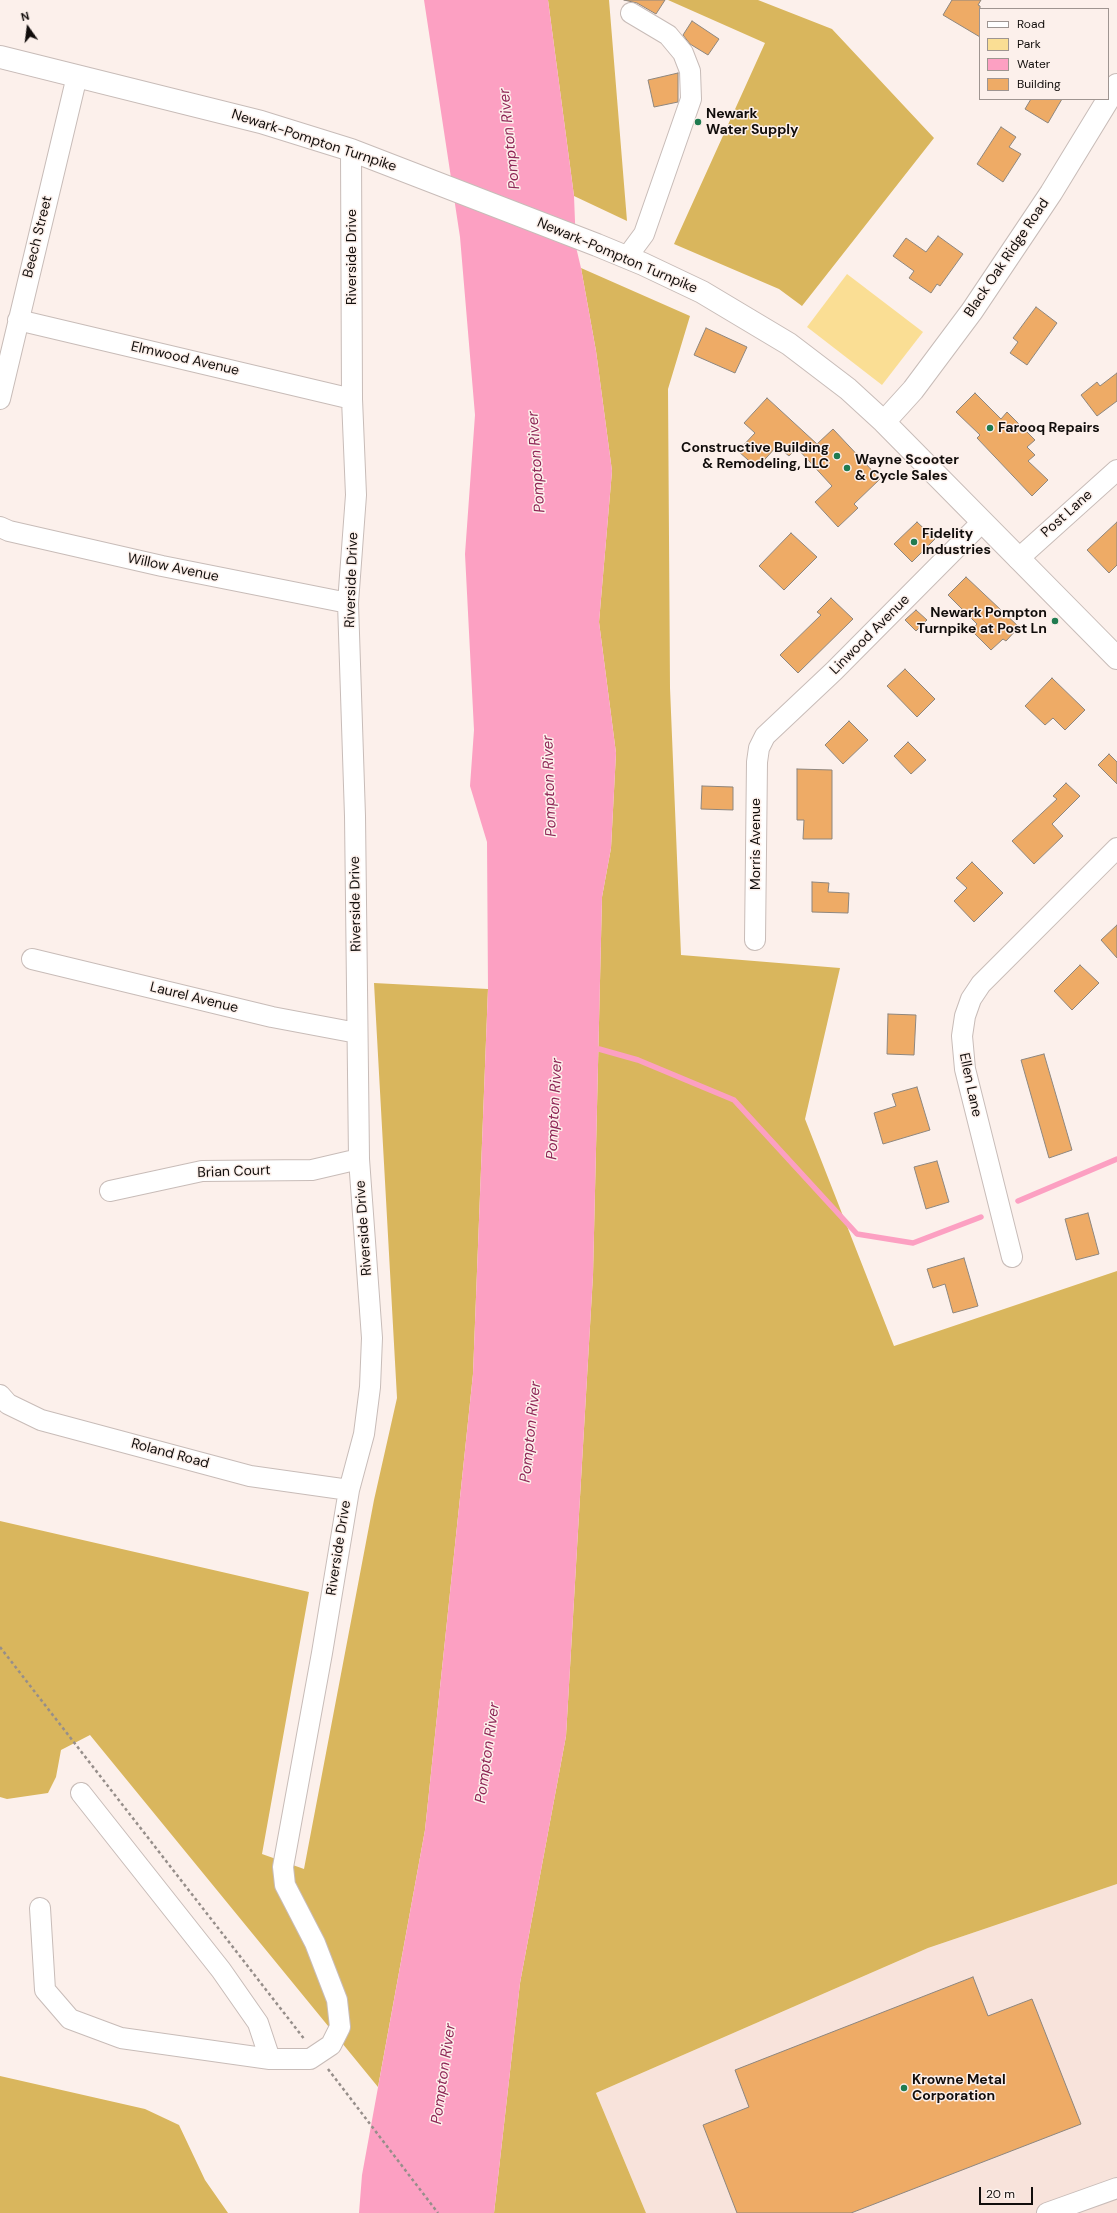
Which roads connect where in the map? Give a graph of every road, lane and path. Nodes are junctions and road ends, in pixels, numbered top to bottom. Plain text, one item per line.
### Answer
1 (631, 13) dead end
2 (0, 57) edge
3 (77, 76) junction
4 (1117, 85) edge
5 (1109, 98) edge
6 (1108, 100) edge
7 (351, 150) junction
8 (627, 257) junction
9 (18, 320) junction
10 (0, 399) edge
11 (352, 399) junction
12 (884, 422) junction
13 (1117, 470) edge
14 (982, 522) junction
15 (0, 527) edge
16 (1018, 558) junction
17 (348, 603) junction
18 (1117, 658) edge
19 (759, 748) joint
20 (1117, 848) edge
21 (755, 940) dead end
22 (32, 959) dead end
23 (356, 1033) junction
24 (359, 1159) junction
25 (110, 1191) dead end
26 (1012, 1257) dead end
27 (0, 1395) edge
28 (349, 1490) junction
29 (0, 1647) edge
30 (81, 1793) dead end
31 (40, 1908) dead end
32 (316, 2054) junction
33 (270, 2059) junction
34 (1117, 2188) edge
35 (438, 2213) edge
36 (1047, 2213) edge

1 - 8 street
2 - 3 main road, Newark-Pompton Turnpike
3 - 7 main road, Newark-Pompton Turnpike
3 - 9 street, Beech Street
4 - 5 main road, Black Oak Ridge Road
6 - 12 main road, Black Oak Ridge Road
7 - 8 main road, Newark-Pompton Turnpike
7 - 11 street, Riverside Drive
8 - 12 main road, Newark-Pompton Turnpike
9 - 10 street, Beech Street
9 - 11 street, Elmwood Avenue
11 - 17 street, Riverside Drive
12 - 14 main road, Newark-Pompton Turnpike
13 - 16 street, Post Lane
14 - 16 main road, Newark-Pompton Turnpike
14 - 19 street, Linwood Avenue
15 - 17 street, Willow Avenue
16 - 18 main road, Newark-Pompton Turnpike
17 - 23 street, Riverside Drive
19 - 21 street, Morris Avenue
20 - 26 street, Ellen Lane
22 - 23 street, Laurel Avenue
23 - 24 street, Riverside Drive
24 - 25 street, Brian Court
24 - 28 street, Riverside Drive
27 - 28 street, Roland Road
28 - 32 street, Riverside Drive
29 - 32 path
30 - 33 street
31 - 33 street
32 - 33 street
32 - 35 path
34 - 36 street

